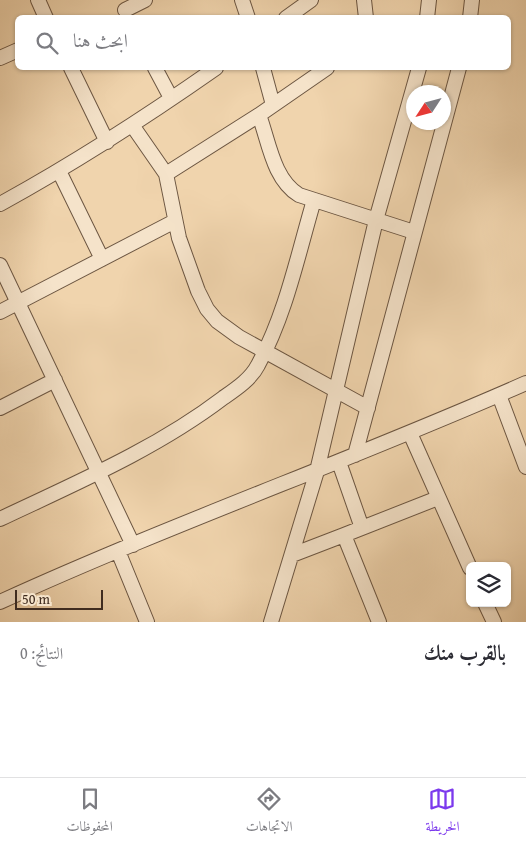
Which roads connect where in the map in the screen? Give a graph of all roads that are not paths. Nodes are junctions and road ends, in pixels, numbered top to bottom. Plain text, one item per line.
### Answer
1 (38, 0) edge
2 (145, 0) edge
3 (242, 0) edge
4 (311, 0) edge
5 (364, 0) edge
6 (429, 0) edge
7 (472, 0) edge
8 (125, 9) edge
9 (45, 15) edge
10 (247, 15) edge
11 (290, 15) edge
12 (366, 15) edge
13 (427, 15) edge
14 (470, 15) edge
15 (15, 51) edge
16 (0, 58) edge
17 (71, 70) edge
18 (156, 70) edge
19 (213, 70) edge
20 (264, 70) edge
21 (324, 70) edge
22 (418, 70) edge
23 (458, 70) edge
24 (172, 98) junction
25 (273, 105) junction
26 (260, 115) junction
27 (132, 125) junction
28 (107, 142) junction
29 (59, 171) junction
30 (166, 174) junction
31 (314, 200) junction
32 (0, 204) edge
33 (376, 220) junction
34 (175, 221) junction
35 (414, 232) junction
36 (102, 259) junction
37 (0, 265) edge
38 (18, 304) junction
39 (0, 312) edge
40 (265, 351) junction
41 (55, 380) junction
42 (526, 383) edge
43 (335, 390) junction
44 (499, 395) junction
45 (1, 407) edge
46 (368, 408) junction
47 (410, 433) junction
48 (355, 455) junction
49 (339, 462) junction
50 (526, 466) edge
51 (317, 471) junction
52 (99, 472) junction
53 (438, 498) junction
54 (0, 519) edge
55 (362, 528) junction
56 (344, 535) junction
57 (133, 545) junction
58 (118, 551) junction
59 (292, 554) junction
60 (467, 562) edge
61 (0, 602) edge
62 (487, 607) edge
63 (147, 622) edge
64 (271, 622) edge
65 (379, 622) edge
66 (494, 622) edge

1 - 9 street
2 - 8 street
3 - 10 street
4 - 11 street
5 - 12 street
6 - 13 street
7 - 14 street
15 - 16 street
17 - 28 street
18 - 24 street
19 - 24 street
20 - 25 street
21 - 25 street
22 - 33 street
23 - 35 street
24 - 27 street
25 - 26 street
26 - 30 street
26 - 31 street
27 - 28 street
27 - 30 street
28 - 29 street
29 - 32 street
29 - 36 street
30 - 34 street
31 - 33 street
31 - 40 street
33 - 35 street
33 - 43 street
34 - 36 street
34 - 40 street
35 - 46 street
36 - 38 street
37 - 38 street
38 - 39 street
38 - 41 street
40 - 43 street
40 - 52 street
41 - 45 street
41 - 52 street
42 - 44 street
43 - 46 street
43 - 51 street
44 - 47 street
44 - 50 street
46 - 48 street
47 - 48 street
47 - 53 street
48 - 49 street
49 - 51 street
49 - 55 street
51 - 57 street
51 - 59 street
52 - 54 street
52 - 57 street
53 - 55 street
53 - 60 street
55 - 56 street
56 - 59 street
56 - 65 street
57 - 58 street
58 - 61 street
58 - 63 street
59 - 64 street
62 - 66 street

